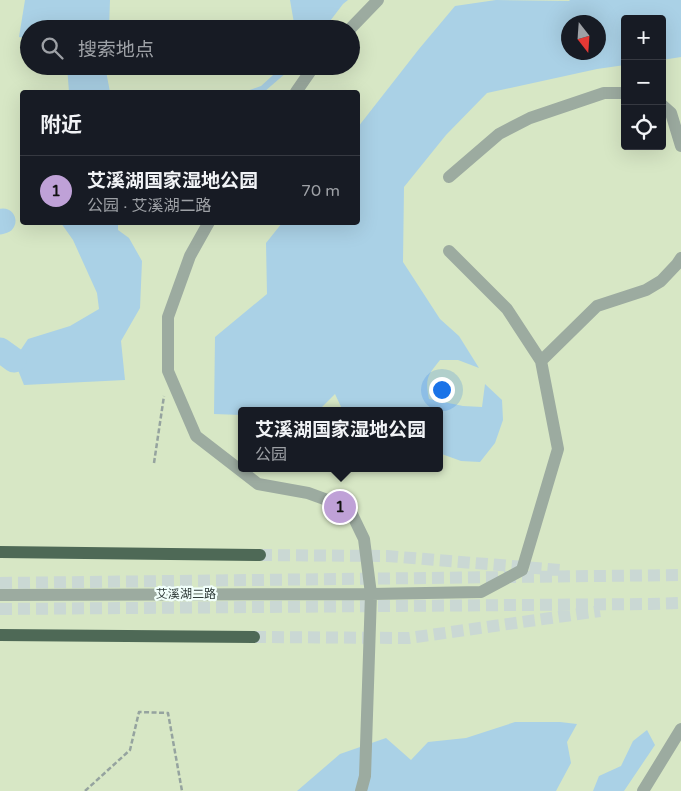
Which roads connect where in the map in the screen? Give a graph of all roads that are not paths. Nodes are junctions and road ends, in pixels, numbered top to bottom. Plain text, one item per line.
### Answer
1 (378, 0) edge
2 (359, 20) edge
3 (308, 75) edge
4 (297, 90) edge
5 (621, 93) edge
6 (666, 109) edge
7 (681, 146) edge
8 (449, 177) dead end
9 (207, 225) edge
10 (449, 251) dead end
11 (681, 258) edge
12 (541, 361) junction
13 (238, 469) edge
14 (242, 472) edge
15 (0, 552) edge
16 (260, 555) tunnel mouth
17 (371, 594) junction
18 (0, 595) edge
19 (0, 635) edge
20 (254, 637) tunnel mouth
21 (681, 729) edge
22 (361, 791) edge
23 (642, 791) edge

1 - 2 street
3 - 4 street
5 - 8 street
6 - 7 street
9 - 13 street
10 - 12 street
11 - 12 street
12 - 17 street, 艾溪湖二路
14 - 17 street
15 - 16 main road
17 - 18 street, 艾溪湖二路
17 - 22 street
19 - 20 main road
21 - 23 street

